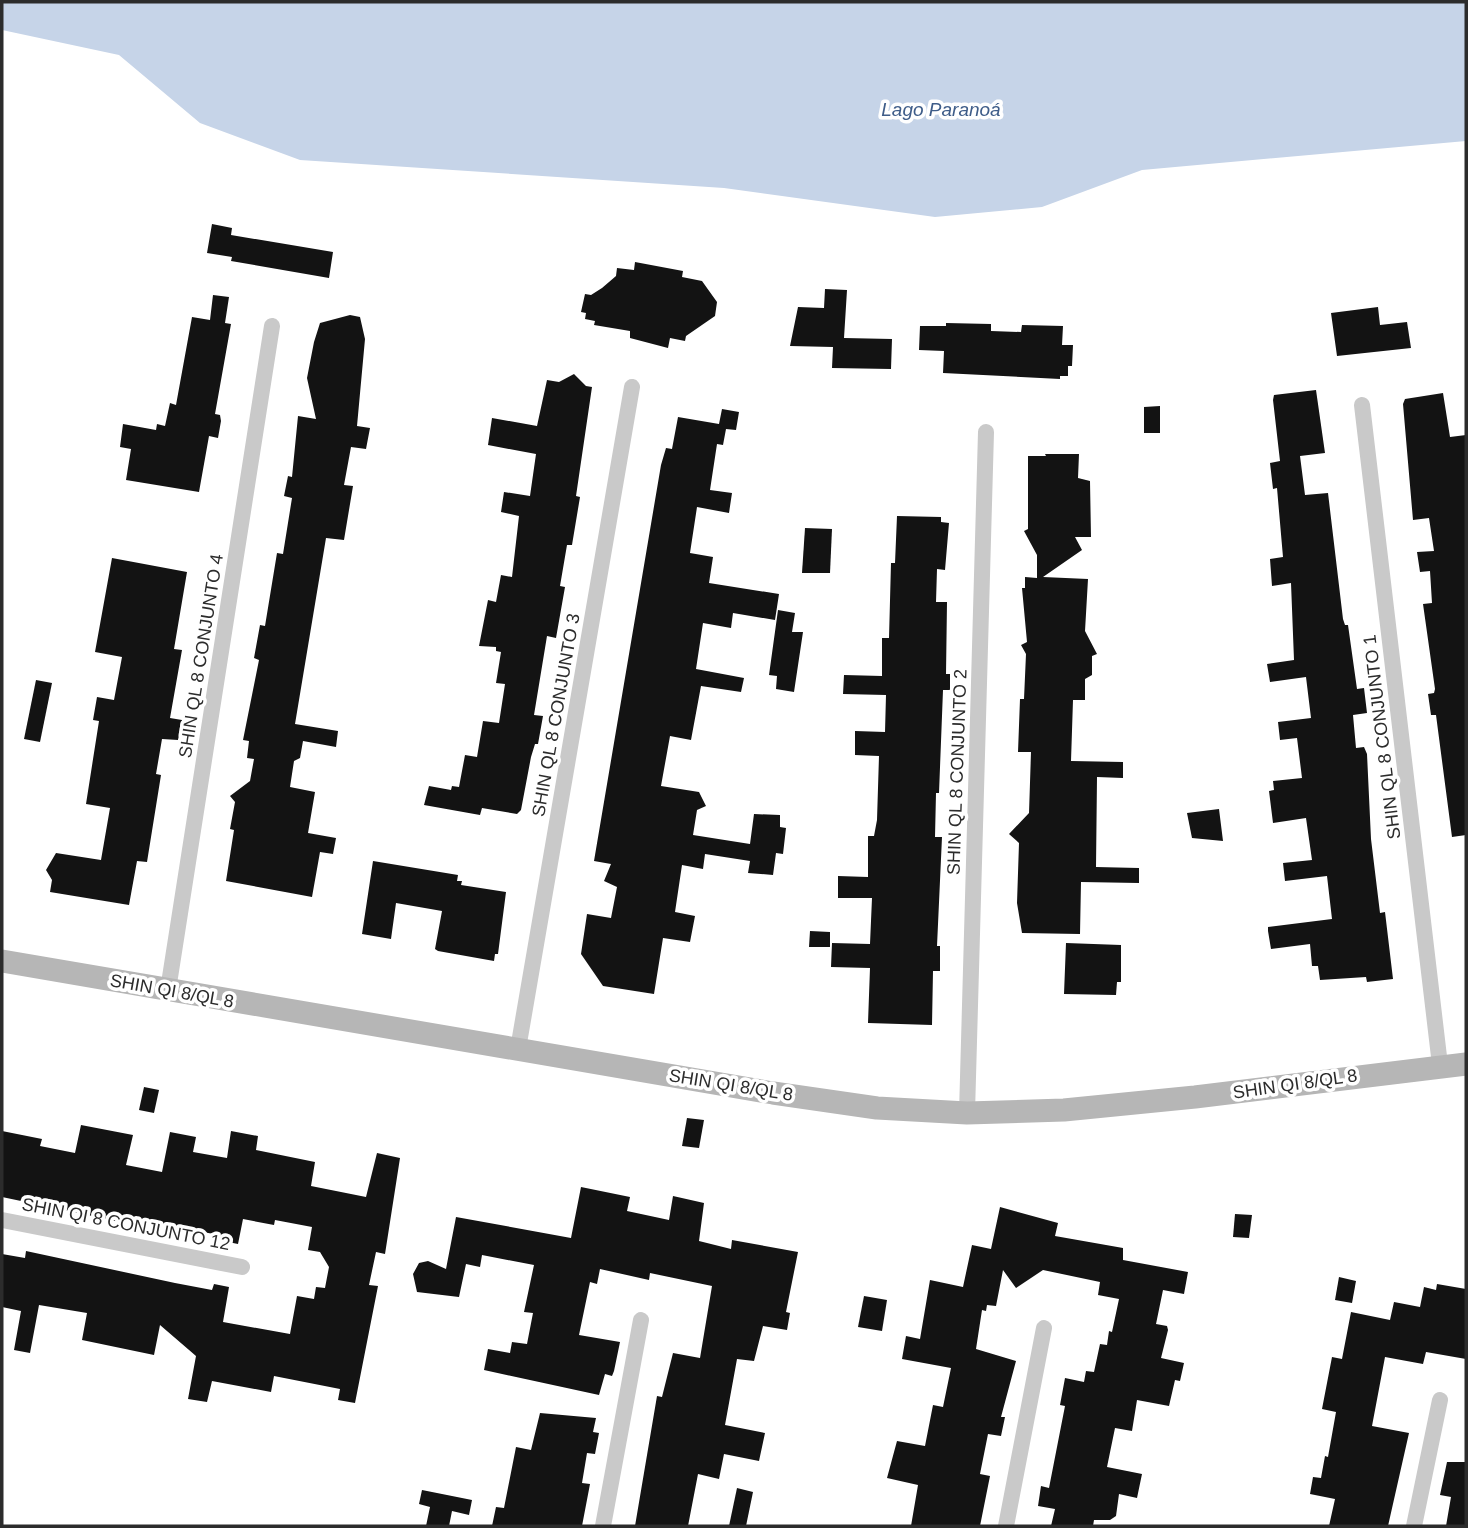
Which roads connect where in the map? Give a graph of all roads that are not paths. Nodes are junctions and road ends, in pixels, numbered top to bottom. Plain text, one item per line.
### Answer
1 (272, 327) dead end
2 (632, 387) dead end
3 (1362, 405) dead end
4 (986, 432) dead end
5 (2, 961) edge
6 (168, 990) junction
7 (519, 1049) junction
8 (1466, 1064) edge
9 (1440, 1065) junction
10 (967, 1113) junction
11 (2, 1220) edge
12 (242, 1267) dead end
13 (640, 1321) dead end
14 (1044, 1328) dead end
15 (1440, 1400) dead end
16 (603, 1526) edge
17 (1006, 1526) edge
18 (1414, 1526) edge

1 - 6 street, SHIN QL 8 CONJUNTO 4
2 - 7 street, SHIN QL 8 CONJUNTO 3
3 - 9 street, SHIN QL 8 CONJUNTO 1
4 - 10 street, SHIN QL 8 CONJUNTO 2
5 - 6 street, SHIN QI 8/QL 8
6 - 7 street, SHIN QI 8/QL 8
7 - 10 street, SHIN QI 8/QL 8
8 - 9 street, SHIN QI 8/QL 8
9 - 10 street, SHIN QI 8/QL 8
11 - 12 street, SHIN QI 8 CONJUNTO 12
13 - 16 street
14 - 17 street
15 - 18 street

